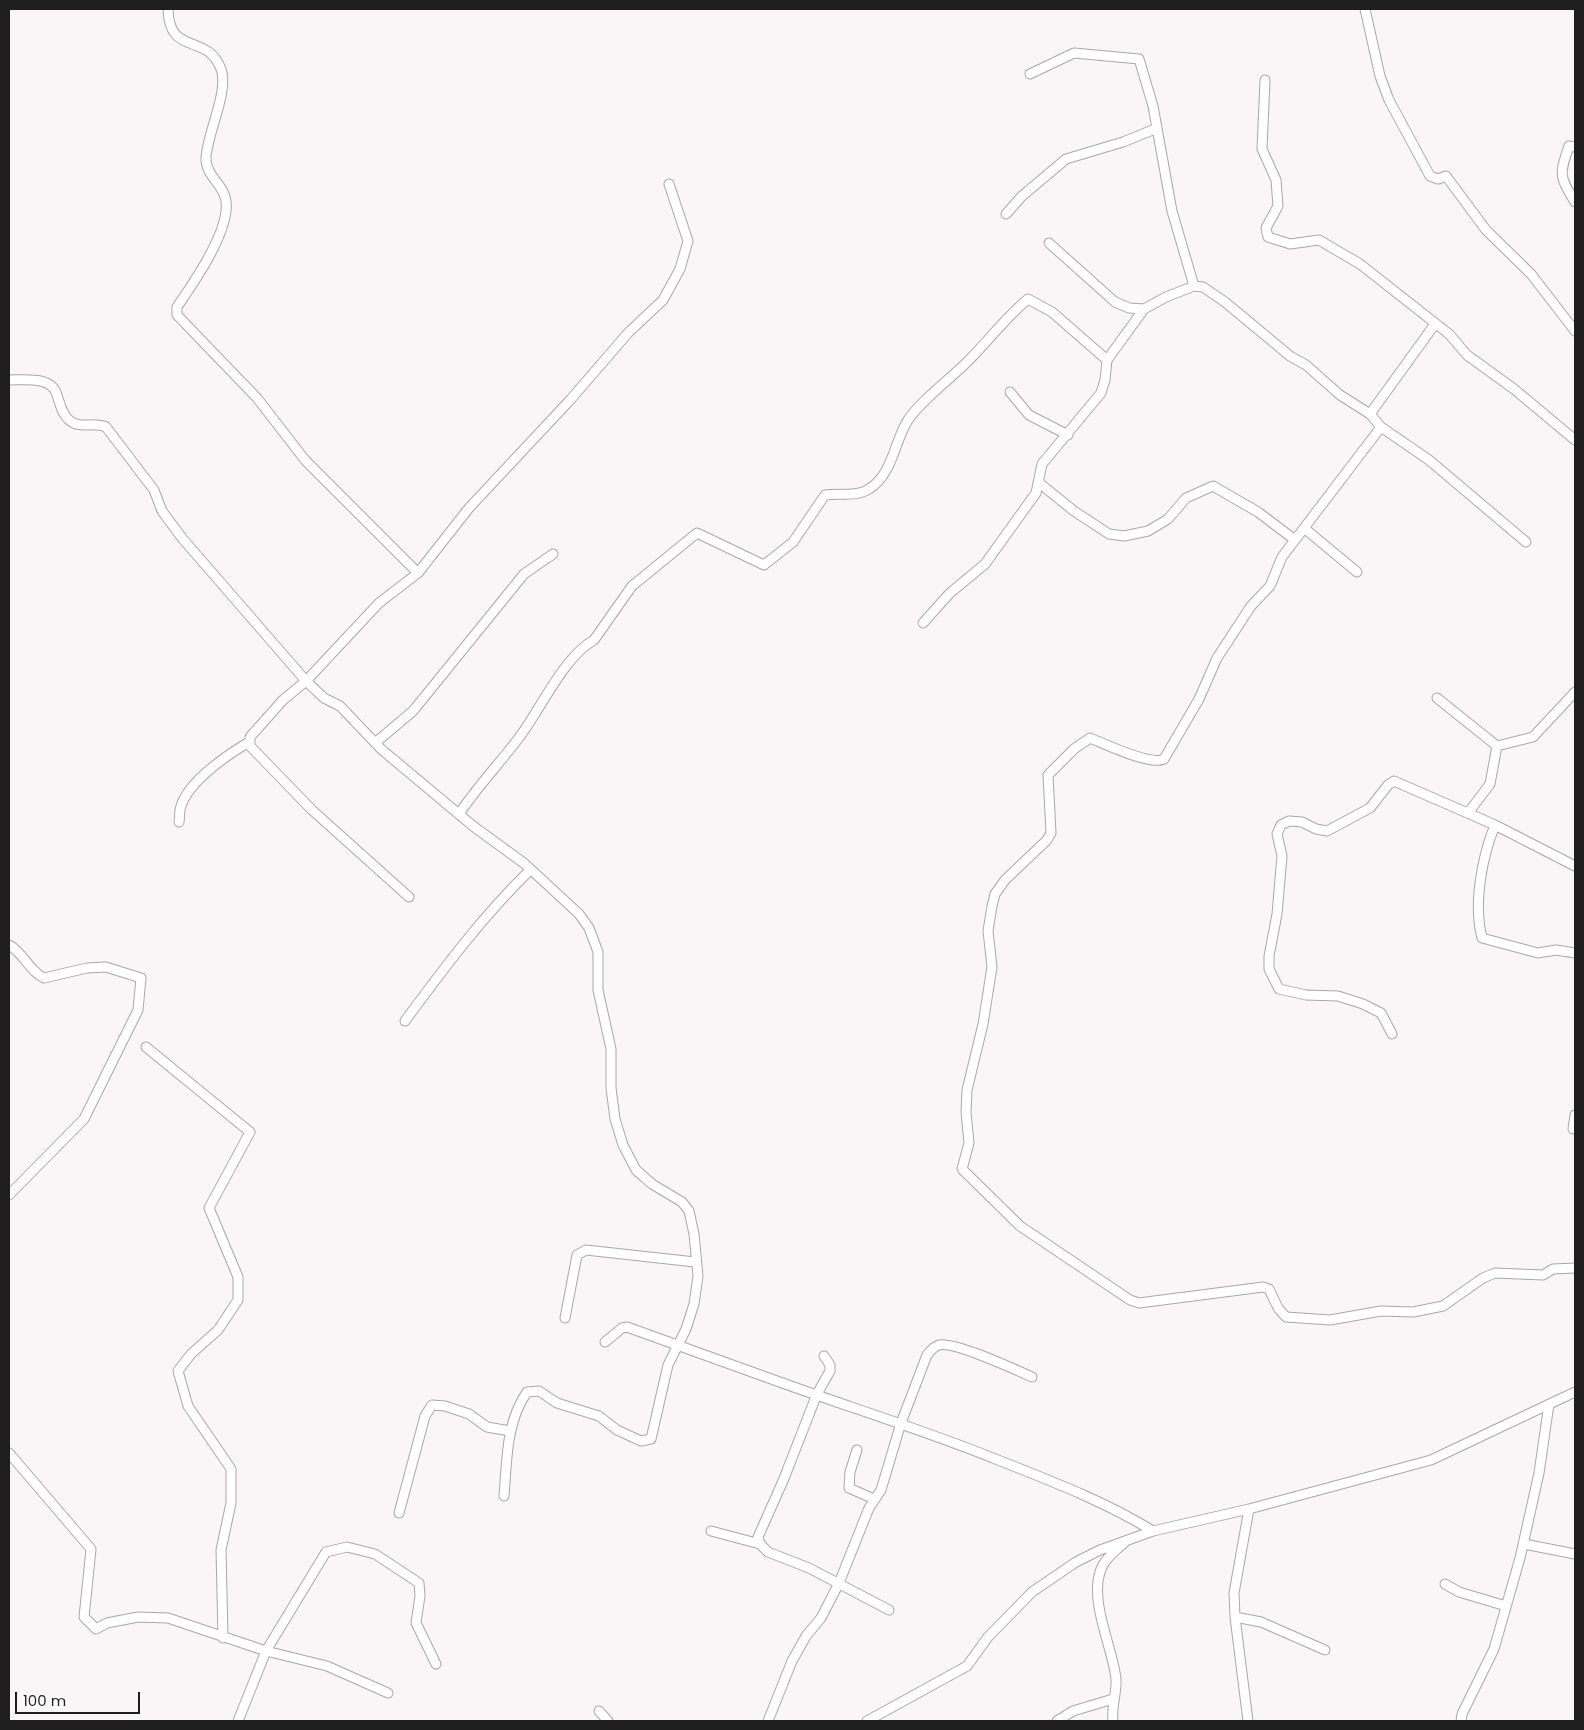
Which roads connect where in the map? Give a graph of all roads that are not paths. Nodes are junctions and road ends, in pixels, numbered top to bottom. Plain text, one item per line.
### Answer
1 (168, 9) edge
2 (1365, 9) edge
3 (1030, 74) dead end
4 (1265, 80) dead end
5 (1155, 129) junction
6 (1575, 147) edge
7 (669, 184) dead end
8 (1575, 202) edge
9 (1006, 214) dead end
10 (1048, 243) dead end
11 (1194, 286) junction
12 (1144, 309) junction
13 (1435, 324) junction
14 (1575, 332) edge
15 (1107, 360) junction
16 (9, 380) edge
17 (1010, 392) dead end
18 (1370, 414) junction
19 (1381, 427) junction
20 (1068, 435) junction
21 (1575, 440) edge
22 (1038, 482) junction
23 (1304, 528) junction
24 (1295, 540) junction
25 (1526, 542) dead end
26 (553, 554) dead end
27 (1357, 572) dead end
28 (418, 573) junction
29 (923, 623) dead end
30 (306, 681) junction
31 (1575, 692) edge
32 (1437, 698) dead end
33 (248, 742) junction
34 (375, 743) junction
35 (1497, 746) junction
36 (1468, 813) junction
37 (459, 814) junction
38 (179, 822) dead end
39 (1495, 825) junction
40 (1575, 866) edge
41 (530, 870) junction
42 (410, 897) dead end
43 (9, 945) edge
44 (1575, 953) edge
45 (405, 1021) dead end
46 (1392, 1034) dead end
47 (146, 1047) dead end
48 (1575, 1114) edge
49 (1573, 1129) dead end
50 (9, 1195) edge
51 (695, 1262) junction
52 (1575, 1268) edge
53 (565, 1318) dead end
54 (605, 1342) dead end
55 (679, 1345) junction
56 (824, 1356) dead end
57 (1032, 1377) dead end
58 (1575, 1392) edge
59 (817, 1394) junction
60 (1549, 1404) junction
61 (902, 1423) junction
62 (510, 1431) junction
63 (857, 1450) dead end
64 (9, 1453) edge
65 (504, 1496) dead end
66 (874, 1499) junction
67 (1249, 1509) junction
68 (398, 1513) dead end
69 (710, 1531) dead end
70 (1153, 1531) junction
71 (1126, 1540) junction
72 (760, 1544) junction
73 (1524, 1544) junction
74 (1575, 1554) edge
75 (839, 1584) junction
76 (1445, 1584) dead end
77 (1506, 1606) junction
78 (889, 1610) dead end
79 (1235, 1617) junction
80 (223, 1638) junction
81 (1325, 1650) dead end
82 (266, 1651) junction
83 (436, 1664) dead end
84 (388, 1693) dead end
85 (1113, 1700) junction
86 (599, 1711) dead end
87 (238, 1721) edge
88 (608, 1721) edge
89 (768, 1721) edge
90 (867, 1721) edge
91 (1057, 1721) edge
92 (1113, 1721) edge
93 (1248, 1721) edge
94 (1461, 1721) edge

1 - 28 street
2 - 14 street
3 - 5 street
4 - 13 street
5 - 9 street
5 - 11 street
6 - 8 street
7 - 28 street
10 - 12 street
11 - 12 street
11 - 18 street
12 - 15 street
13 - 18 street
13 - 21 street
15 - 20 street
15 - 37 street
16 - 30 street
17 - 20 street
18 - 19 street
19 - 23 street
19 - 25 street
20 - 22 street
22 - 24 street
22 - 29 street
23 - 24 street
23 - 27 street
24 - 52 street
26 - 34 street
28 - 30 street
30 - 33 street
30 - 34 street
31 - 35 street
32 - 35 street
33 - 38 street
33 - 42 street
34 - 37 street
35 - 36 street
36 - 39 street
36 - 46 street
37 - 41 street
39 - 40 street
39 - 44 street
41 - 45 street
41 - 51 street
43 - 50 street
47 - 80 street
48 - 49 street
51 - 53 street
51 - 55 street
54 - 55 street
55 - 59 street
55 - 62 street
56 - 59 street
57 - 61 street
58 - 60 street
59 - 61 street
59 - 72 street
60 - 67 street
60 - 73 street
61 - 66 street
61 - 70 street
62 - 65 street
62 - 68 street
63 - 66 street
64 - 80 street
66 - 75 street
67 - 70 street
67 - 79 street
69 - 72 street
70 - 71 street
71 - 85 street
71 - 90 street
72 - 75 street
73 - 74 street
73 - 77 street
75 - 78 street
75 - 89 street
76 - 77 street
77 - 94 street
79 - 81 street
79 - 93 street
80 - 82 street
82 - 83 street
82 - 84 street
82 - 87 street
85 - 91 street
85 - 92 street
86 - 88 street

